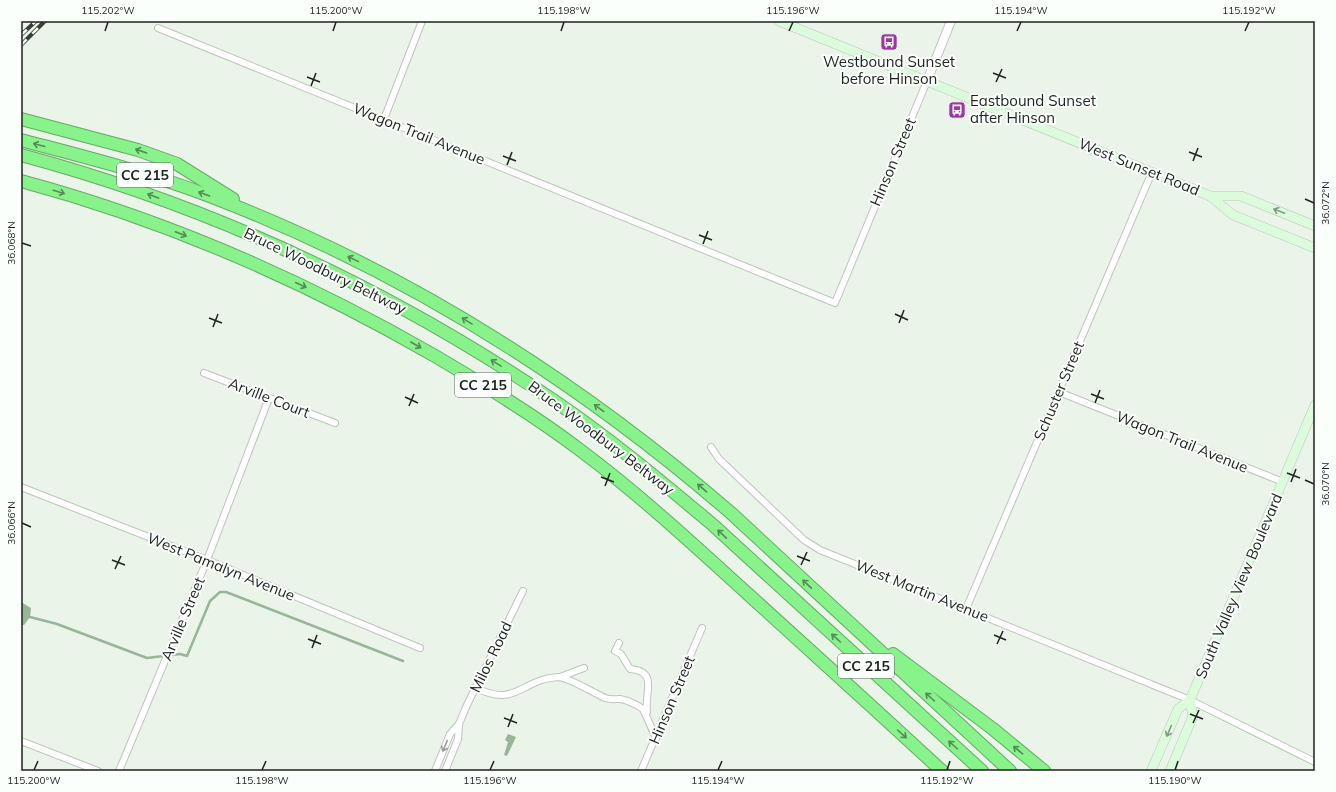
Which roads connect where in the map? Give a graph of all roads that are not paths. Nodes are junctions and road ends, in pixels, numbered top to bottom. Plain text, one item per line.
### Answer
1 (422, 21) edge
2 (779, 21) edge
3 (951, 21) edge
4 (158, 28) dead end
5 (927, 81) junction
6 (21, 119) edge
7 (384, 119) junction
8 (21, 140) edge
9 (21, 155) edge
10 (1152, 172) junction
11 (21, 182) edge
12 (1210, 196) junction
13 (266, 220) junction
14 (1315, 226) edge
15 (1315, 248) edge
16 (834, 303) joint
17 (204, 373) dead end
18 (1059, 392) junction
19 (269, 398) junction
20 (1315, 406) edge
21 (335, 423) dead end
22 (711, 446) dead end
23 (1283, 482) junction
24 (21, 487) edge
25 (208, 560) junction
26 (523, 591) dead end
27 (966, 610) junction
28 (836, 611) junction
29 (702, 628) dead end
30 (619, 643) dead end
31 (420, 648) dead end
32 (584, 668) dead end
33 (558, 677) junction
34 (476, 688) junction
35 (1190, 700) junction
36 (647, 716) junction
37 (460, 724) junction
38 (656, 738) junction
39 (21, 741) edge
40 (1315, 762) edge
41 (98, 771) edge
42 (119, 771) edge
43 (435, 771) edge
44 (445, 771) edge
45 (641, 771) edge
46 (942, 771) edge
47 (982, 771) edge
48 (1010, 771) edge
49 (1044, 771) edge
50 (1151, 771) edge
51 (1170, 771) edge

1 - 7 street
2 - 5 main road, West Sunset Road
3 - 5 street, Hinson Street
4 - 7 street, Wagon Trail Avenue
5 - 10 main road, West Sunset Road
5 - 16 street, Hinson Street
13 -> 6 highway
7 - 16 street, Wagon Trail Avenue
13 -> 8 highway, CC 215
47 -> 9 highway, Bruce Woodbury Beltway / CC 215
10 - 12 main road, West Sunset Road
10 - 18 street, Schuster Street
11 -> 46 highway, Bruce Woodbury Beltway / CC 215
14 -> 12 main road, West Sunset Road
12 - 15 main road, West Sunset Road
28 -> 13 highway, CC 215
17 - 19 street, Arville Court
18 - 23 street, Wagon Trail Avenue
18 - 27 street, Schuster Street
19 - 21 street, Arville Court
19 - 25 street, Arville Street
20 - 23 main road, South Valley View Boulevard
22 - 27 street, West Martin Avenue
23 - 35 main road, South Valley View Boulevard
24 - 25 street, West Pamalyn Avenue
25 - 31 street, West Pamalyn Avenue
25 - 42 street, Arville Street
26 - 34 street, Milos Road
27 - 35 street, West Martin Avenue
48 -> 28 highway, CC 215
49 -> 28 highway
29 - 38 street, Hinson Street
30 - 36 street
32 - 33 street
33 - 34 street
33 - 36 street
34 - 37 street, Milos Road
35 - 40 street, West Martin Avenue
35 -> 50 main road, South Valley View Boulevard
35 - 51 main road, South Valley View Boulevard
36 - 38 street
37 -> 43 street, Milos Road
37 - 44 street, Milos Road
38 - 45 street, Hinson Street
39 - 41 street

